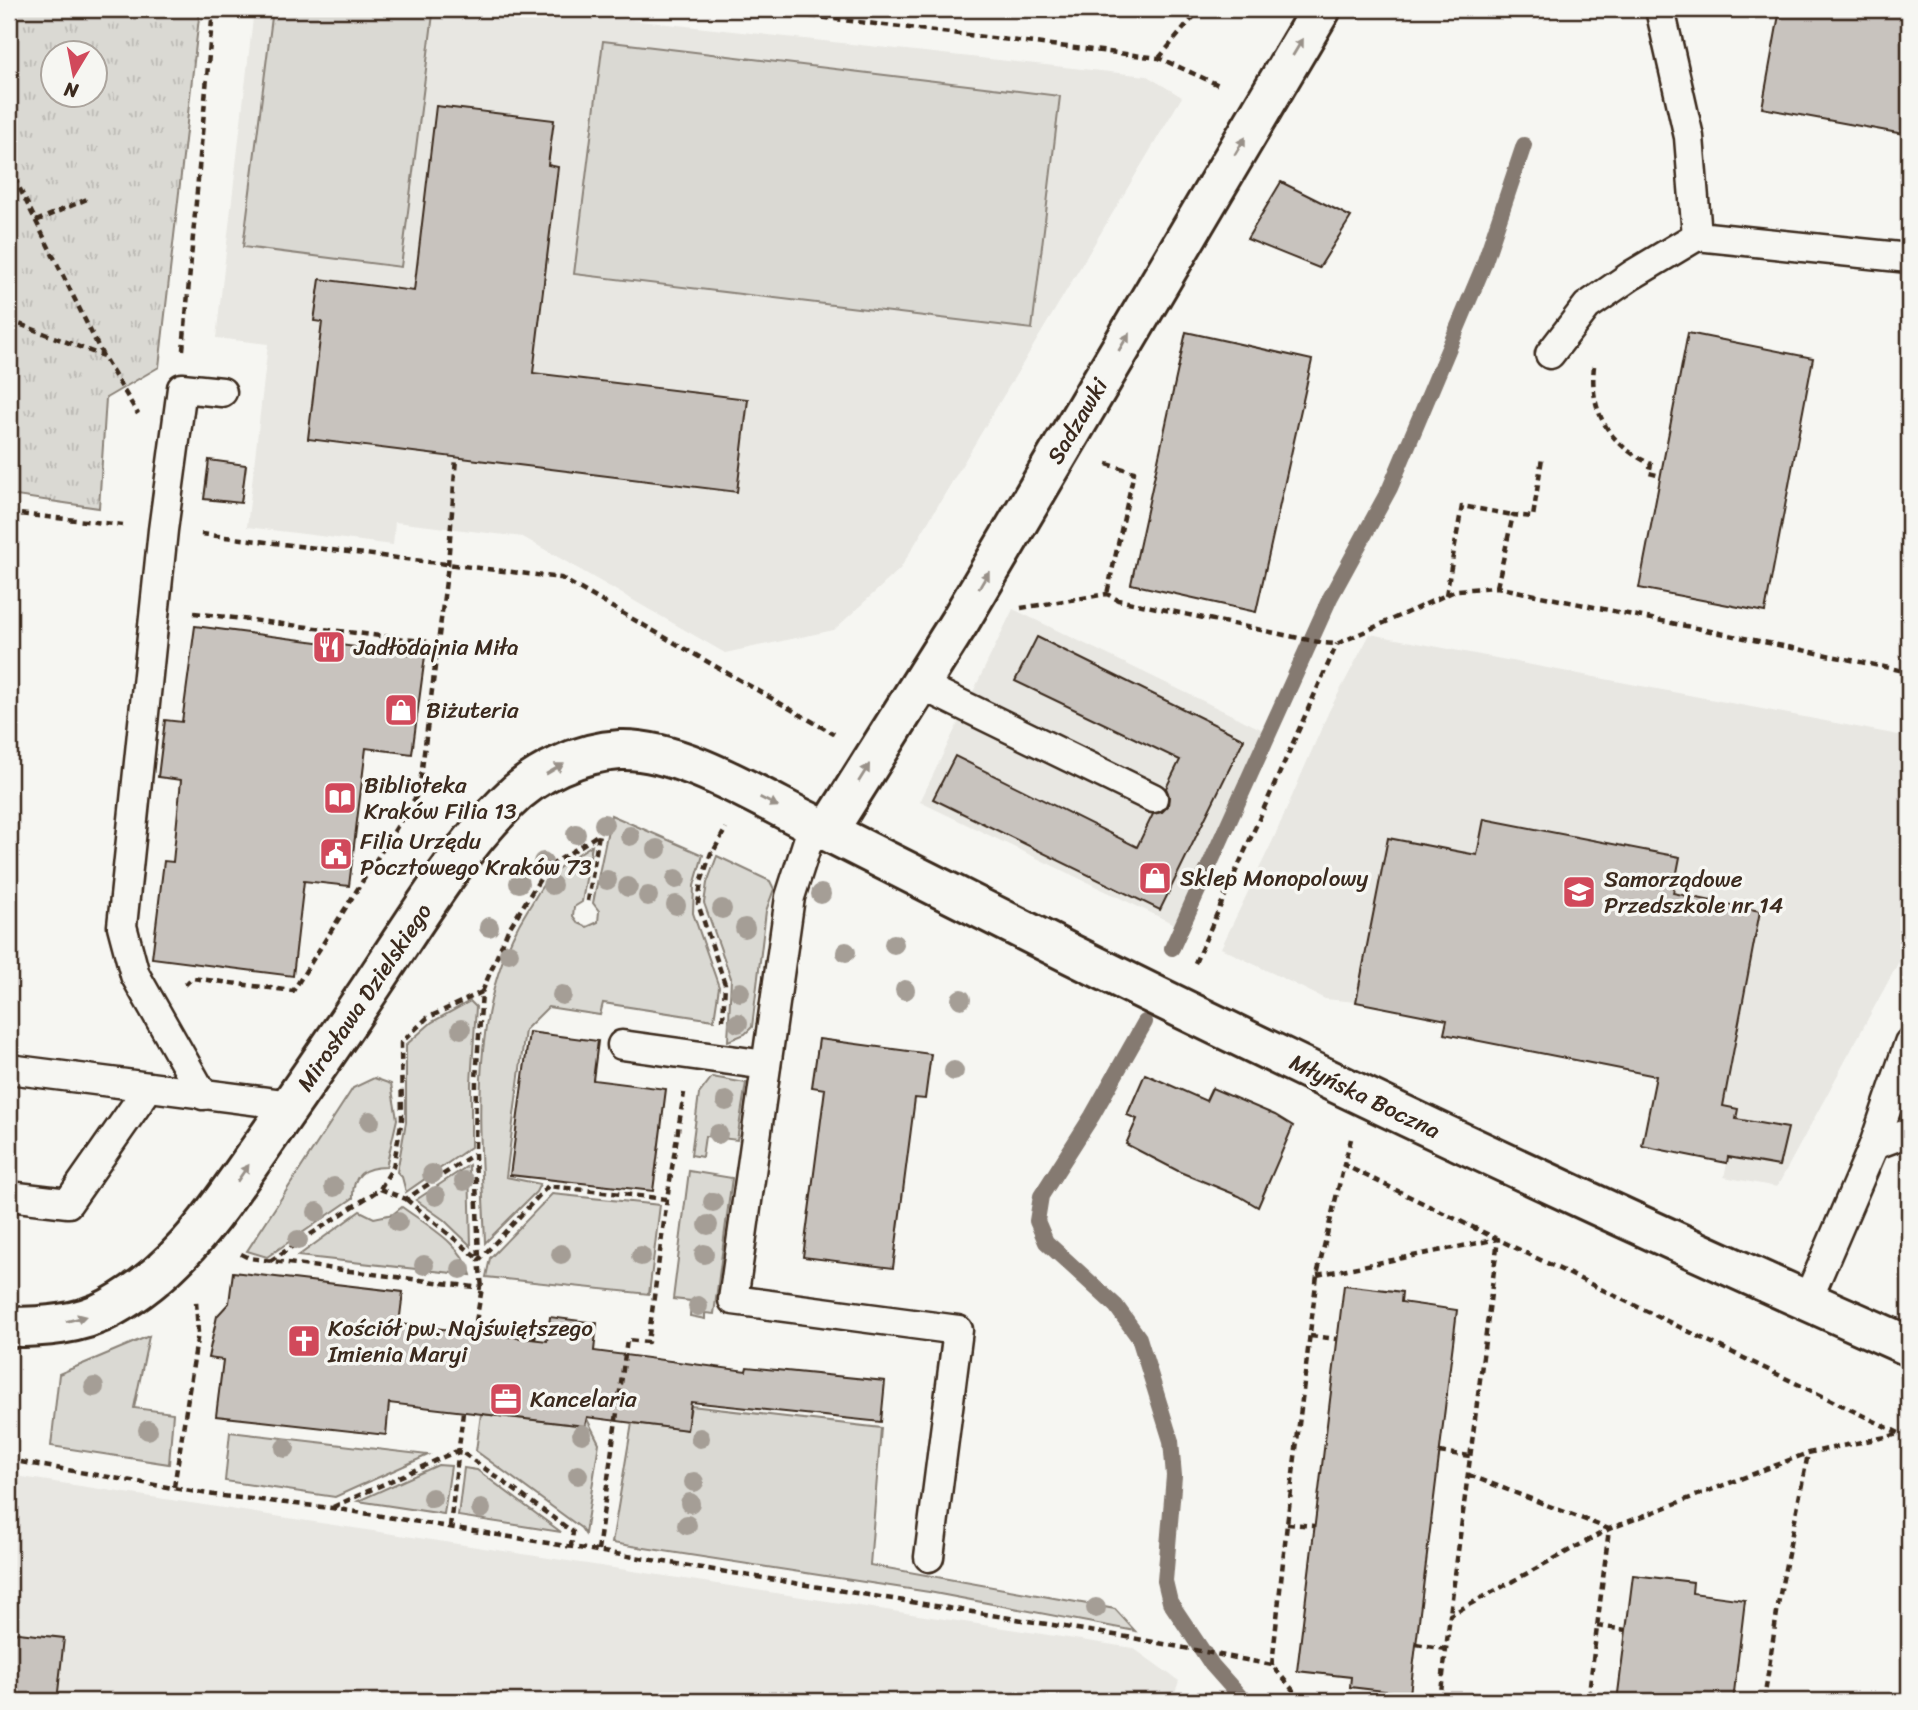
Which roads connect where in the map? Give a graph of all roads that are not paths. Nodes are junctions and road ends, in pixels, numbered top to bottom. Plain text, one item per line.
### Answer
1 (1321, 9) edge
2 (1660, 9) edge
3 (1697, 236) junction
4 (1909, 258) edge
5 (1550, 354) dead end
6 (222, 392) dead end
7 (921, 685) junction
8 (1153, 798) dead end
9 (821, 828) junction
10 (1909, 1043) edge
11 (622, 1045) dead end
12 (766, 1065) junction
13 (9, 1069) edge
14 (149, 1087) junction
15 (203, 1094) junction
16 (290, 1105) junction
17 (1909, 1132) edge
18 (1874, 1145) junction
19 (9, 1196) edge
20 (1807, 1301) junction
21 (9, 1327) edge
22 (1909, 1346) edge
23 (929, 1557) dead end

7 -> 1 street, Sadzawki
2 - 3 lane
3 - 4 lane
3 - 5 lane
6 - 15 lane
7 - 8 lane
9 -> 7 street, Sadzawki
9 - 12 lane
16 -> 9 street, Mirosława Dzielskiego
9 - 20 street, Młyńska Boczna
10 - 18 lane
11 - 12 lane
12 - 23 lane
13 - 14 lane
14 - 15 lane
14 - 19 lane
15 - 16 lane
21 -> 16 street, Mirosława Dzielskiego
17 - 18 lane
18 - 20 lane
20 - 22 street, Młyńska Boczna

